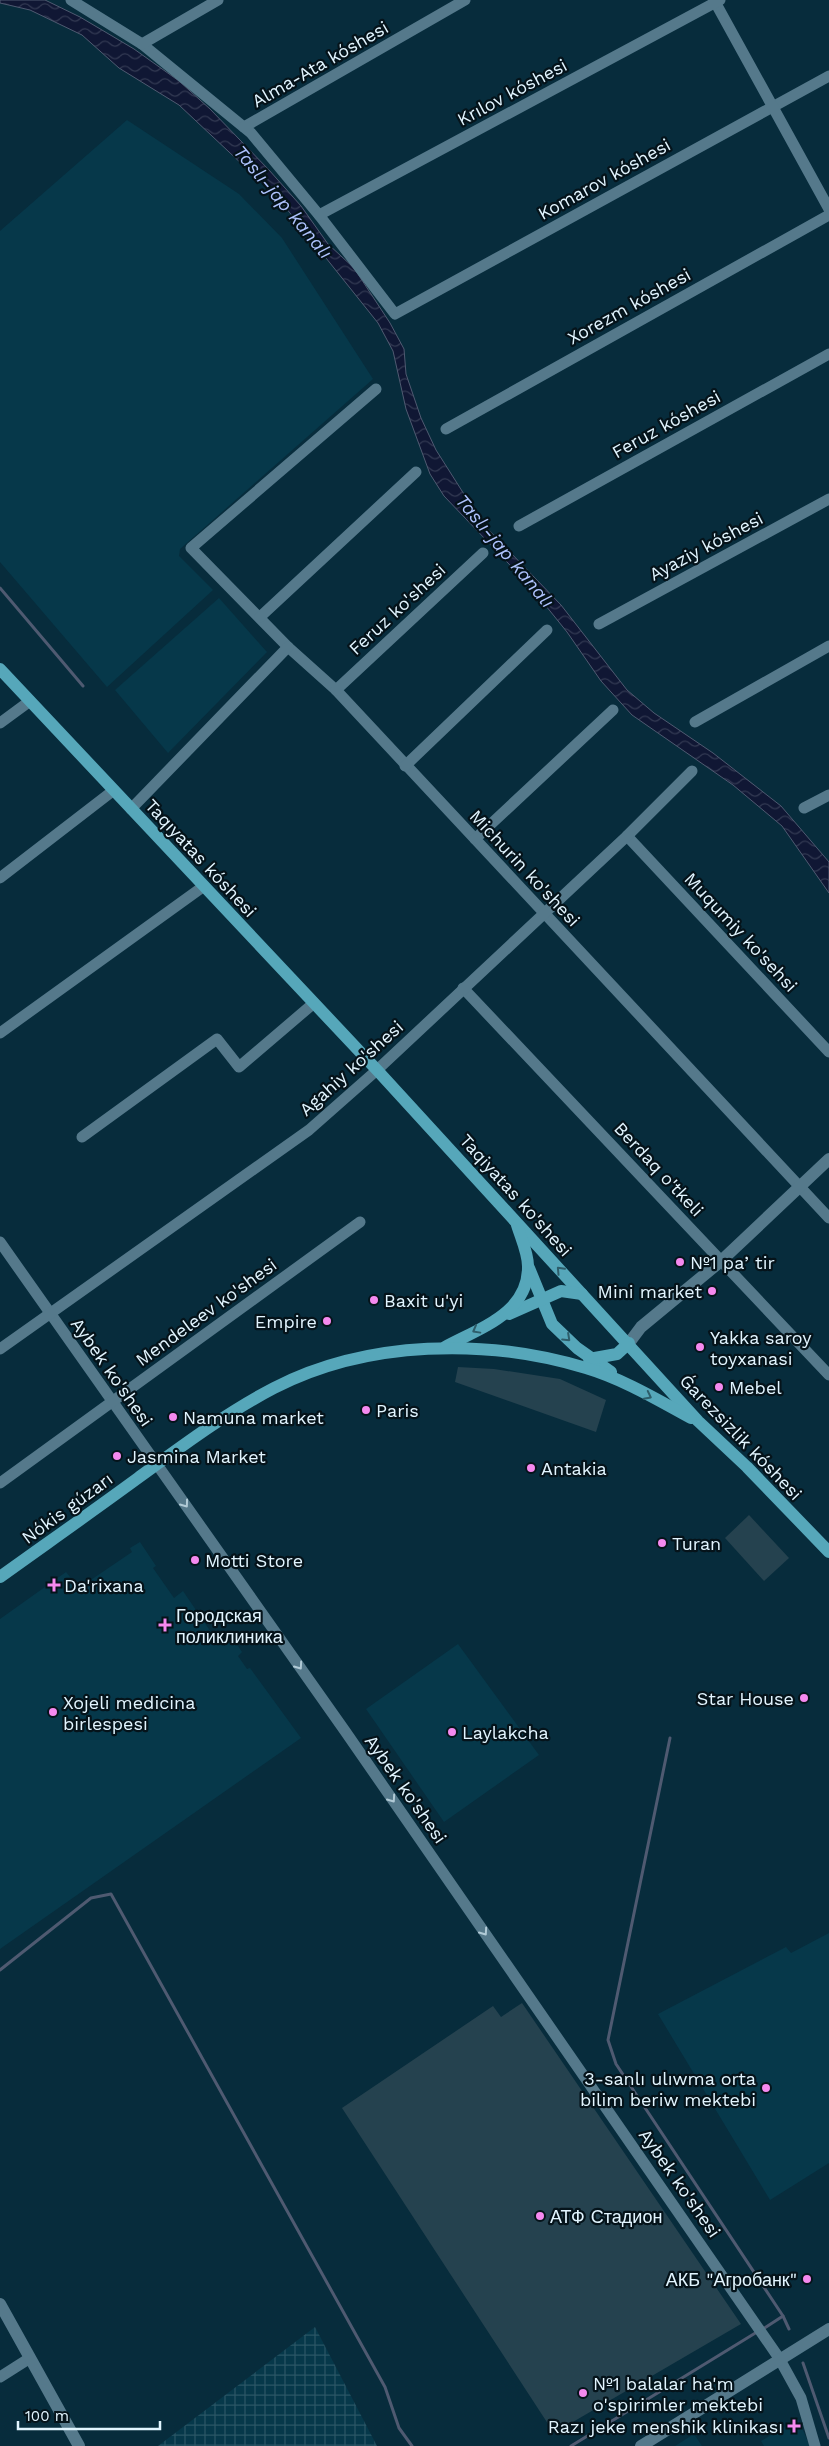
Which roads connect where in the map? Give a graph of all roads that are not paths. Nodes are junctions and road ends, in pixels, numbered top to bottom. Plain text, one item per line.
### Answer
1 (71, 0) edge
2 (218, 0) edge
3 (465, 0) edge
4 (716, 1) edge
5 (142, 44) junction
6 (829, 76) edge
7 (772, 107) junction
8 (244, 127) junction
9 (829, 209) edge
10 (319, 215) junction
11 (829, 215) edge
12 (829, 354) edge
13 (376, 389) dead end
14 (446, 429) dead end
15 (416, 472) dead end
16 (829, 500) edge
17 (519, 526) dead end
18 (483, 552) dead end
19 (260, 617) junction
20 (599, 624) dead end
21 (547, 630) dead end
22 (829, 646) edge
23 (288, 647) junction
24 (0, 669) edge
25 (336, 690) junction
26 (30, 702) junction
27 (613, 710) dead end
28 (695, 722) dead end
29 (0, 723) edge
30 (405, 766) junction
31 (692, 771) dead end
32 (114, 790) junction
33 (829, 795) edge
34 (804, 808) dead end
35 (131, 809) junction
36 (627, 836) junction
37 (475, 839) junction
38 (0, 878) edge
39 (204, 886) junction
40 (543, 914) junction
41 (463, 988) junction
42 (314, 1003) junction
43 (0, 1033) edge
44 (829, 1052) edge
45 (377, 1070) junction
46 (82, 1137) dead end
47 (829, 1159) edge
48 (800, 1187) junction
49 (829, 1218) edge
50 (515, 1220) junction
51 (360, 1222) dead end
52 (0, 1242) edge
53 (721, 1261) junction
54 (528, 1265) junction
55 (582, 1294) junction
56 (541, 1299) junction
57 (50, 1314) junction
58 (503, 1316) junction
59 (629, 1343) junction
60 (446, 1347) junction
61 (0, 1349) edge
62 (592, 1359) junction
63 (554, 1360) junction
64 (829, 1375) edge
65 (630, 1387) junction
66 (112, 1403) junction
67 (698, 1421) junction
68 (157, 1464) junction
69 (0, 1483) edge
70 (829, 1552) edge
71 (0, 1577) edge
72 (0, 2304) edge
73 (829, 2329) edge
74 (30, 2358) junction
75 (779, 2358) junction
76 (0, 2377) edge
77 (79, 2446) edge
78 (641, 2446) edge
79 (816, 2446) edge

1 - 5 street
2 - 5 street
3 - 8 street, Alma-Ata kóshesi
4 - 7 street
4 - 10 street, Krılov kóshesi
5 - 8 street
6 - 7 street, Komarov kóshesi
7 - 9 street
7 - 10 street, Komarov kóshesi
8 - 10 street
11 - 14 street, Xorezm kóshesi
12 - 17 street, Feruz kóshesi
13 - 19 street, Michurin ko'shesi
15 - 19 street
16 - 20 street, Ayaziy kóshesi
18 - 25 street, Feruz ko'shesi
19 - 23 street, Michurin ko'shesi
21 - 30 street
22 - 28 street
23 - 25 street, Michurin ko'shesi
23 - 35 street
24 - 26 main road, Taqıyatas kóshesi
25 - 30 street, Michurin ko'shesi
26 - 29 street
26 - 32 main road, Taqıyatas kóshesi
27 - 37 street
30 - 37 street, Michurin ko'shesi
31 - 36 street, Agahiy ko'shesi
32 - 35 main road, Taqıyatas kóshesi
32 - 38 street
33 - 34 street
35 - 39 main road, Taqıyatas kóshesi
36 - 40 street, Agahiy ko'shesi
36 - 44 street, Muqumiy ko'sehsi
37 - 40 street, Michurin ko'shesi
39 - 42 main road, Taqıyatas kóshesi
39 - 43 street
40 - 41 street, Agahiy ko'shesi
40 - 48 street, Michurin ko'shesi
41 - 45 street, Agahiy ko'shesi
41 - 53 street, Berdaq o'tkeli
42 - 45 main road, Taqıyatas kóshesi
42 - 46 street
45 - 50 main road, Taqiyatas ko'shesi
45 - 57 street, Agahiy ko'shesi
47 - 48 street
48 - 49 street, Michurin ko'shesi
48 - 53 street
50 - 54 main road
55 -> 50 main road, Taqiyatas ko'shesi
51 - 66 street, Mendeleev ko'shesi
52 - 57 street, Aybek ko'shesi
53 - 59 street
53 - 64 street, Berdaq o'tkeli
54 - 56 main road
54 - 58 main road
55 - 56 main road
55 - 59 main road, Taqiyatas ko'shesi
56 - 58 main road
56 -> 62 main road
57 - 61 street, Agahiy ko'shesi
57 - 66 street, Aybek ko'shesi
58 -> 60 main road
59 - 62 main road
59 - 67 main road, Ǵarezsizlik kóshesi
60 - 63 main road, Nókis gúzarı
60 - 68 main road, Nókis gúzarı
62 - 63 main road
62 - 65 main road
63 - 65 main road
65 -> 67 main road
66 - 68 street, Aybek ko'shesi
66 - 69 street, Mendeleev ko'shesi
67 - 70 main road, Ǵarezsizlik kóshesi
68 - 71 main road, Nókis gúzarı
68 -> 75 street, Aybek ko'shesi
72 - 74 street
73 - 75 street
74 - 76 street
74 - 77 street
75 - 78 street
75 - 79 street, Aybek ko'shesi

